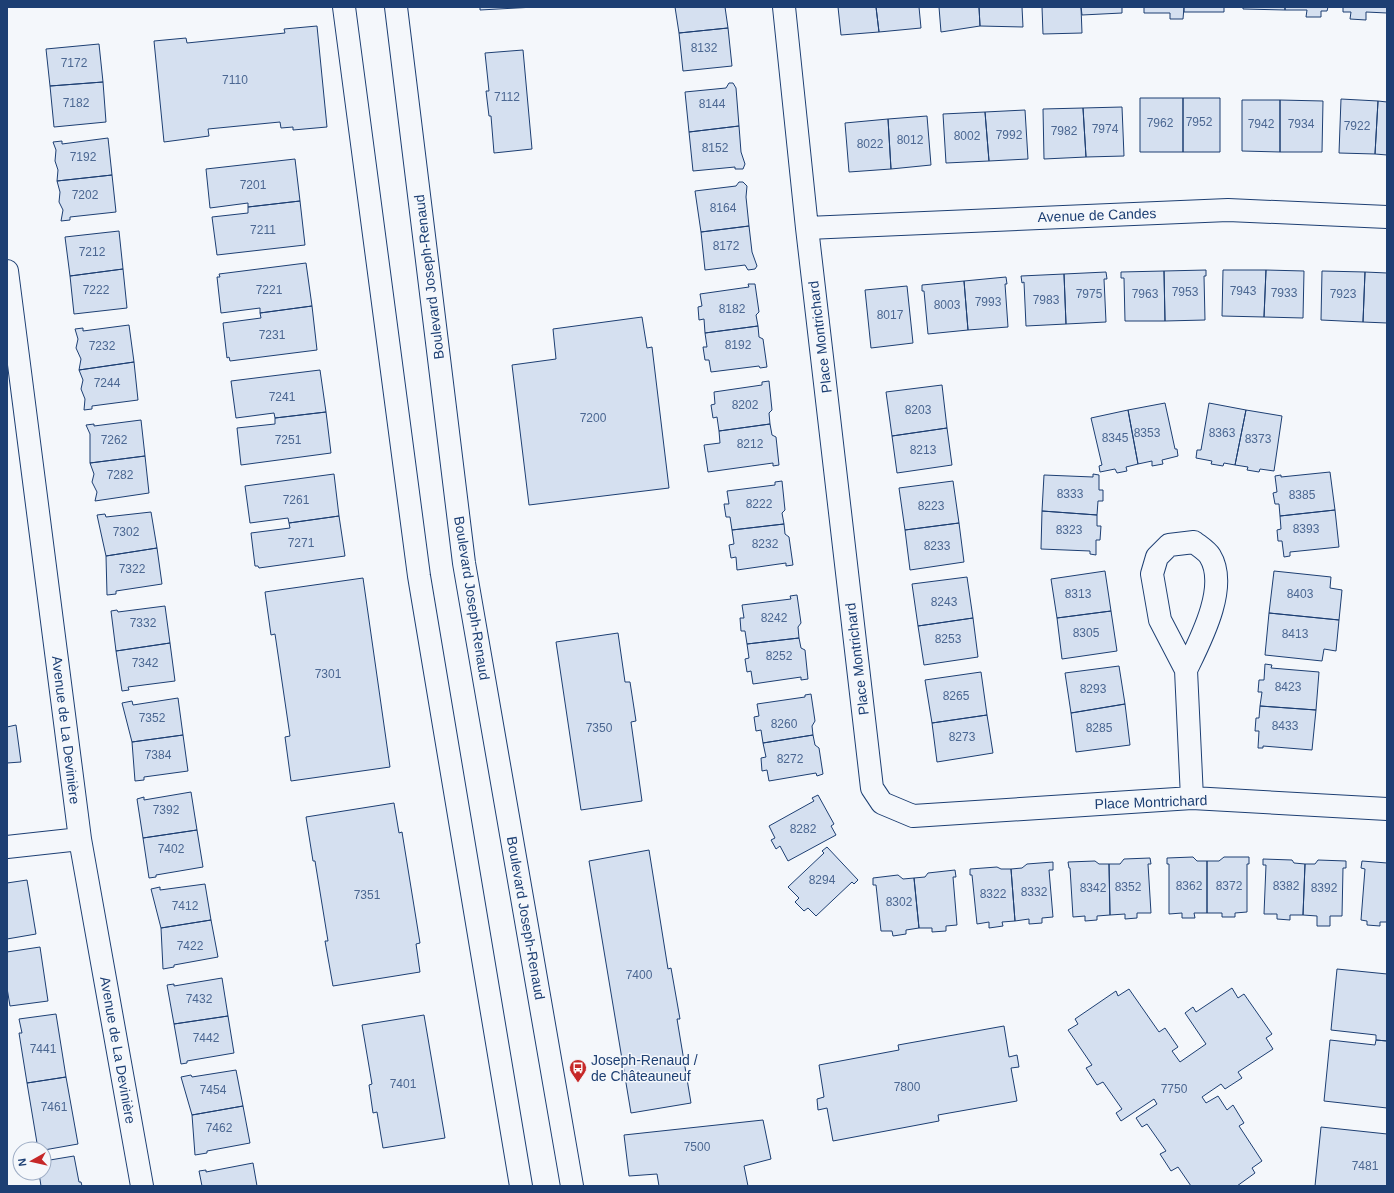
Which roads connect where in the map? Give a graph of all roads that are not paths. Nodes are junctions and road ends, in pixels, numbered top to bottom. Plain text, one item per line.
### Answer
1 (344, 7) edge
2 (396, 7) edge
3 (784, 7) edge
4 (1387, 217) edge
5 (808, 228) junction
6 (7, 271) edge
7 (1186, 670) junction
8 (1192, 798) junction
9 (1387, 809) edge
10 (80, 839) junction
11 (7, 847) edge
12 (142, 1186) edge
13 (521, 1186) edge
14 (572, 1186) edge

1 - 13 street
2 - 14 street, Boulevard Joseph-Renaud
3 - 5 street, Place Montrichard
4 - 5 street, Avenue de Candes
5 - 8 street, Place Montrichard
6 - 10 street, Avenue de La Devinière
7 - 7 street
7 - 8 street
8 - 9 street, Place Montrichard
10 - 11 street
10 - 12 street, Avenue de La Devinière

